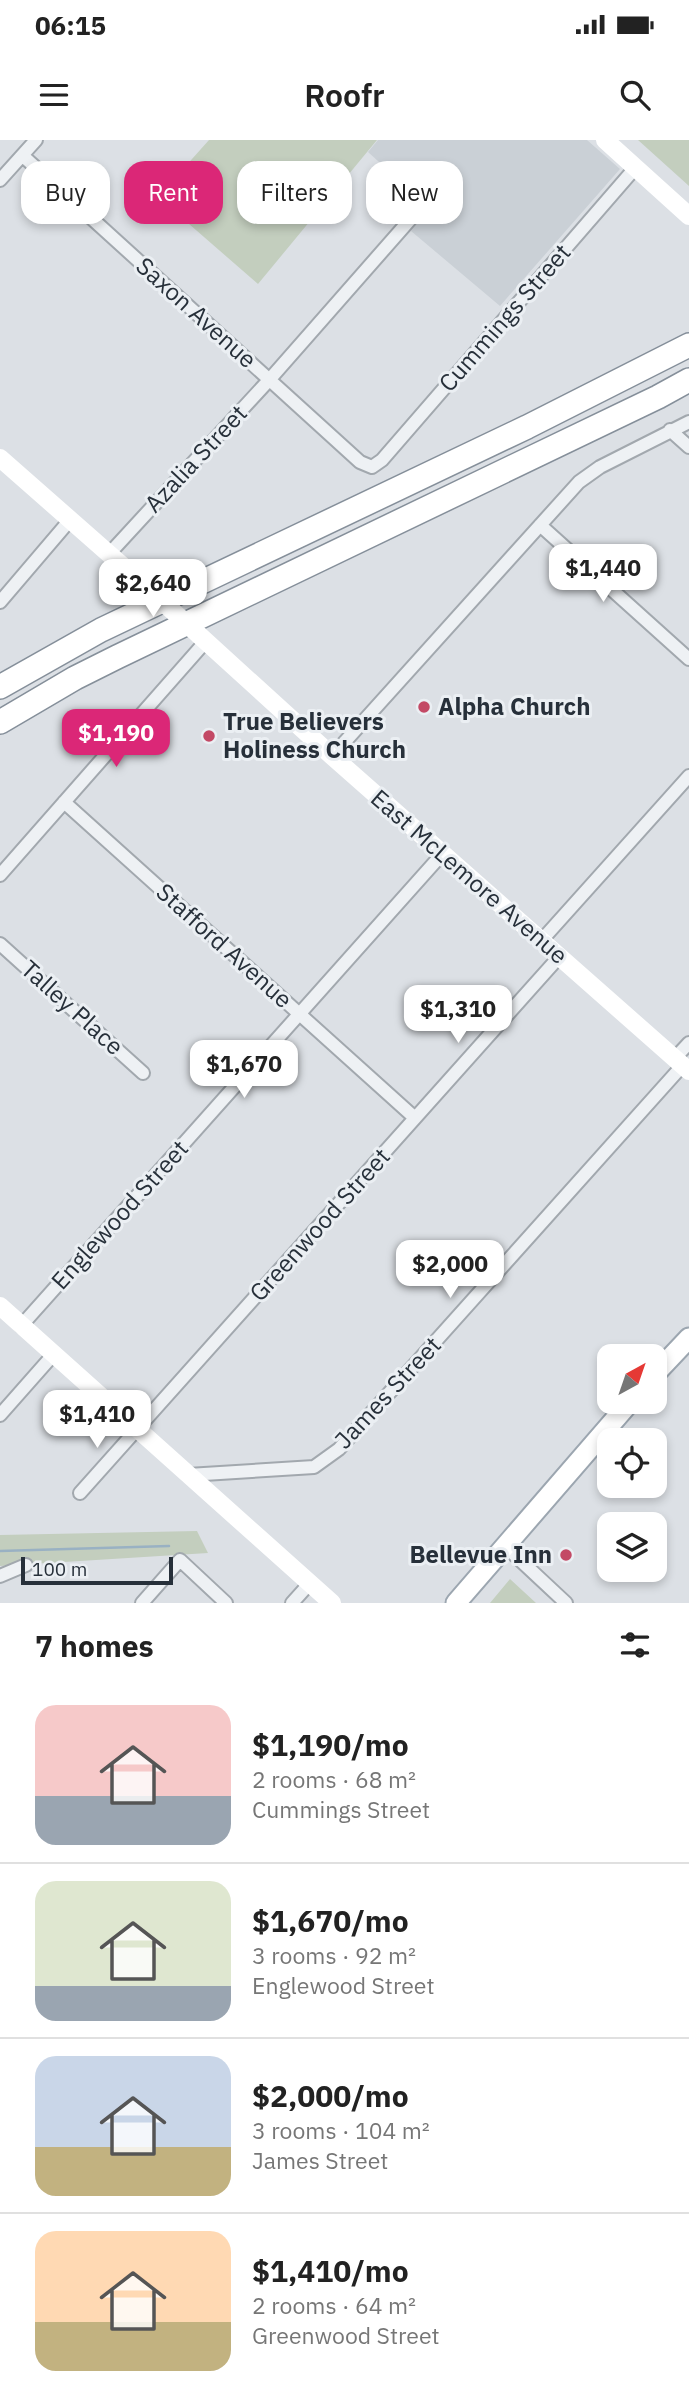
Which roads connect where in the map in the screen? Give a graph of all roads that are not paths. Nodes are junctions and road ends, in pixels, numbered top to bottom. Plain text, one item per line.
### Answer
1 (36, 140) edge
2 (605, 140) edge
3 (23, 156) junction
4 (636, 167) junction
5 (0, 180) edge
6 (689, 216) edge
7 (406, 224) edge
8 (689, 345) edge
9 (270, 379) junction
10 (689, 380) edge
11 (689, 422) edge
12 (670, 430) junction
13 (689, 447) edge
14 (0, 458) edge
15 (372, 467) joint
16 (70, 520) junction
17 (540, 525) junction
18 (109, 554) junction
19 (0, 602) edge
20 (202, 638) junction
21 (689, 659) edge
22 (0, 687) edge
23 (0, 722) edge
24 (332, 756) junction
25 (689, 776) edge
26 (64, 802) junction
27 (443, 853) junction
28 (0, 874) edge
29 (541, 941) junction
30 (0, 944) edge
31 (559, 957) junction
32 (299, 1014) junction
33 (689, 1043) edge
34 (682, 1065) edge
35 (143, 1073) dead end
36 (415, 1118) junction
37 (0, 1306) edge
38 (21, 1326) junction
39 (689, 1338) edge
40 (53, 1355) junction
41 (667, 1361) edge
42 (620, 1414) edge
43 (0, 1415) edge
44 (137, 1430) junction
45 (188, 1475) junction
46 (80, 1493) dead end
47 (506, 1546) junction
48 (26, 1565) dead end
49 (0, 1576) edge
50 (310, 1583) junction
51 (142, 1603) edge
52 (226, 1603) edge
53 (292, 1603) edge
54 (332, 1603) edge
55 (456, 1603) edge
56 (566, 1603) edge

1 - 3 street
2 - 4 main road
3 - 5 street
3 - 9 street, Saxon Avenue
4 - 6 main road
4 - 15 street, Cummings Street
7 - 9 street, Azalia Street
8 - 22 highway
9 - 15 street, Saxon Avenue
9 - 18 street, Azalia Street
10 - 23 highway
11 - 12 street
12 - 13 street
12 - 17 street
14 - 16 main road, East McLemore Avenue
16 - 18 main road, East McLemore Avenue
16 - 19 street
17 - 21 street
17 - 24 street
18 - 20 main road, East McLemore Avenue, bridge
20 - 24 main road, East McLemore Avenue
20 - 26 street
24 - 27 main road, East McLemore Avenue
25 - 29 street
26 - 28 street
26 - 32 street, Stafford Avenue
27 - 29 main road, East McLemore Avenue
27 - 32 street, Englewood Street
29 - 31 main road, East McLemore Avenue
30 - 35 street, Talley Place
31 - 34 main road, East McLemore Avenue
31 - 36 street, Greenwood Street
32 - 36 street, Stafford Avenue
32 - 38 street, Englewood Street
33 - 34 street, James Street
34 - 45 street, James Street
36 - 44 street, Greenwood Street
37 - 38 main road
38 - 40 main road
39 - 41 main road
40 - 43 street
40 - 44 main road
42 - 47 main road
44 - 45 main road
44 - 46 street, Greenwood Street
45 - 50 main road
47 - 55 main road
47 - 56 street
48 - 49 street
50 - 53 street
50 - 54 main road
51 - 52 street

